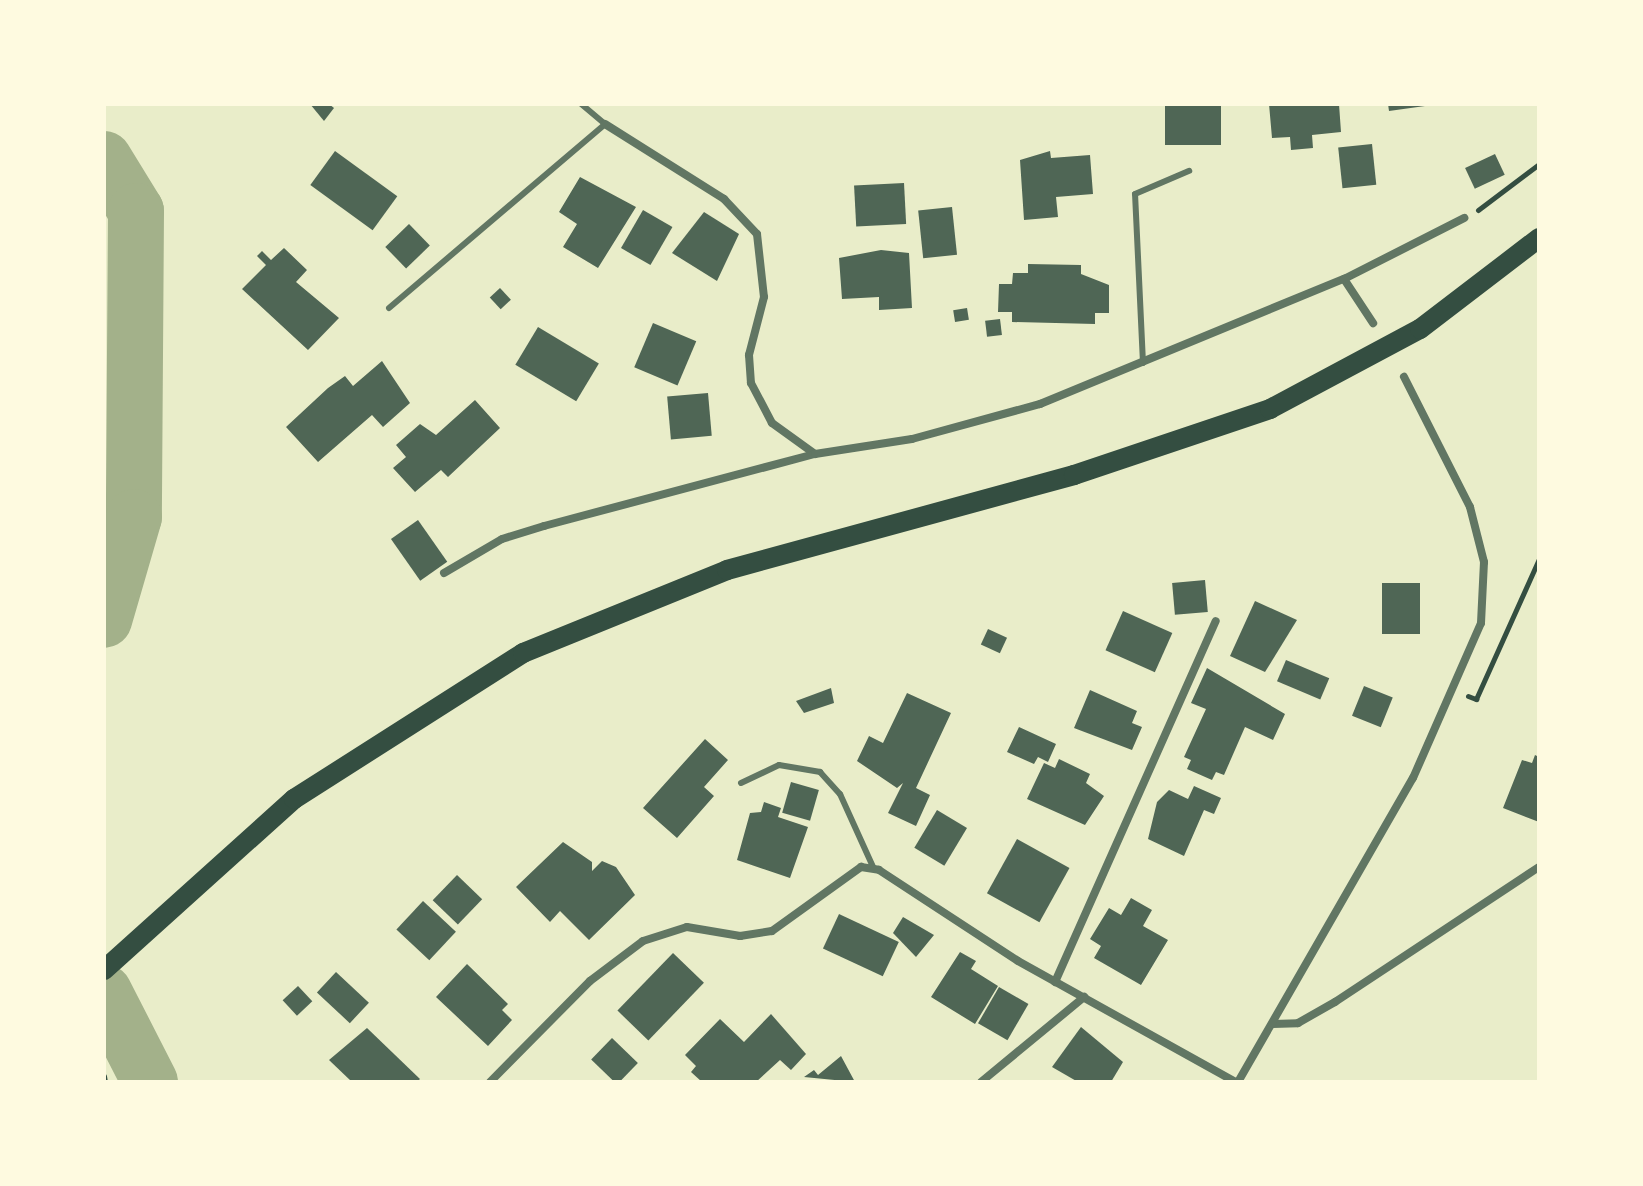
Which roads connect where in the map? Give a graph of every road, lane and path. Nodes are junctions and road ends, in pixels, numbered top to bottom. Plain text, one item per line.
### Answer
1 (581, 104) edge
2 (605, 124) junction
3 (1539, 164) edge
4 (1189, 171) dead end
5 (1464, 218) joint
6 (1539, 238) edge
7 (1344, 279) junction
8 (389, 308) dead end
9 (1373, 323) dead end
10 (1143, 363) junction
11 (1404, 377) dead end
12 (815, 454) junction
13 (1539, 559) edge
14 (444, 573) dead end
15 (1216, 621) dead end
16 (1476, 699) dead end
17 (741, 783) dead end
18 (1539, 867) edge
19 (874, 869) junction
20 (104, 970) edge
21 (1055, 982) junction
22 (1084, 997) junction
23 (1273, 1024) junction
24 (104, 1076) edge
25 (105, 1082) edge
26 (490, 1082) edge
27 (981, 1082) edge
28 (1236, 1082) edge

1 - 2 lane
2 - 8 lane
2 - 12 street
3 - 5 path
4 - 10 lane
5 - 7 street
6 - 20 main road
7 - 9 street
7 - 10 street
10 - 12 street
11 - 23 street
12 - 14 street
13 - 16 path
15 - 21 street
17 - 19 lane
18 - 23 street
19 - 21 street
19 - 26 street
21 - 22 street
22 - 27 street
22 - 28 street
23 - 28 street
24 - 25 path

